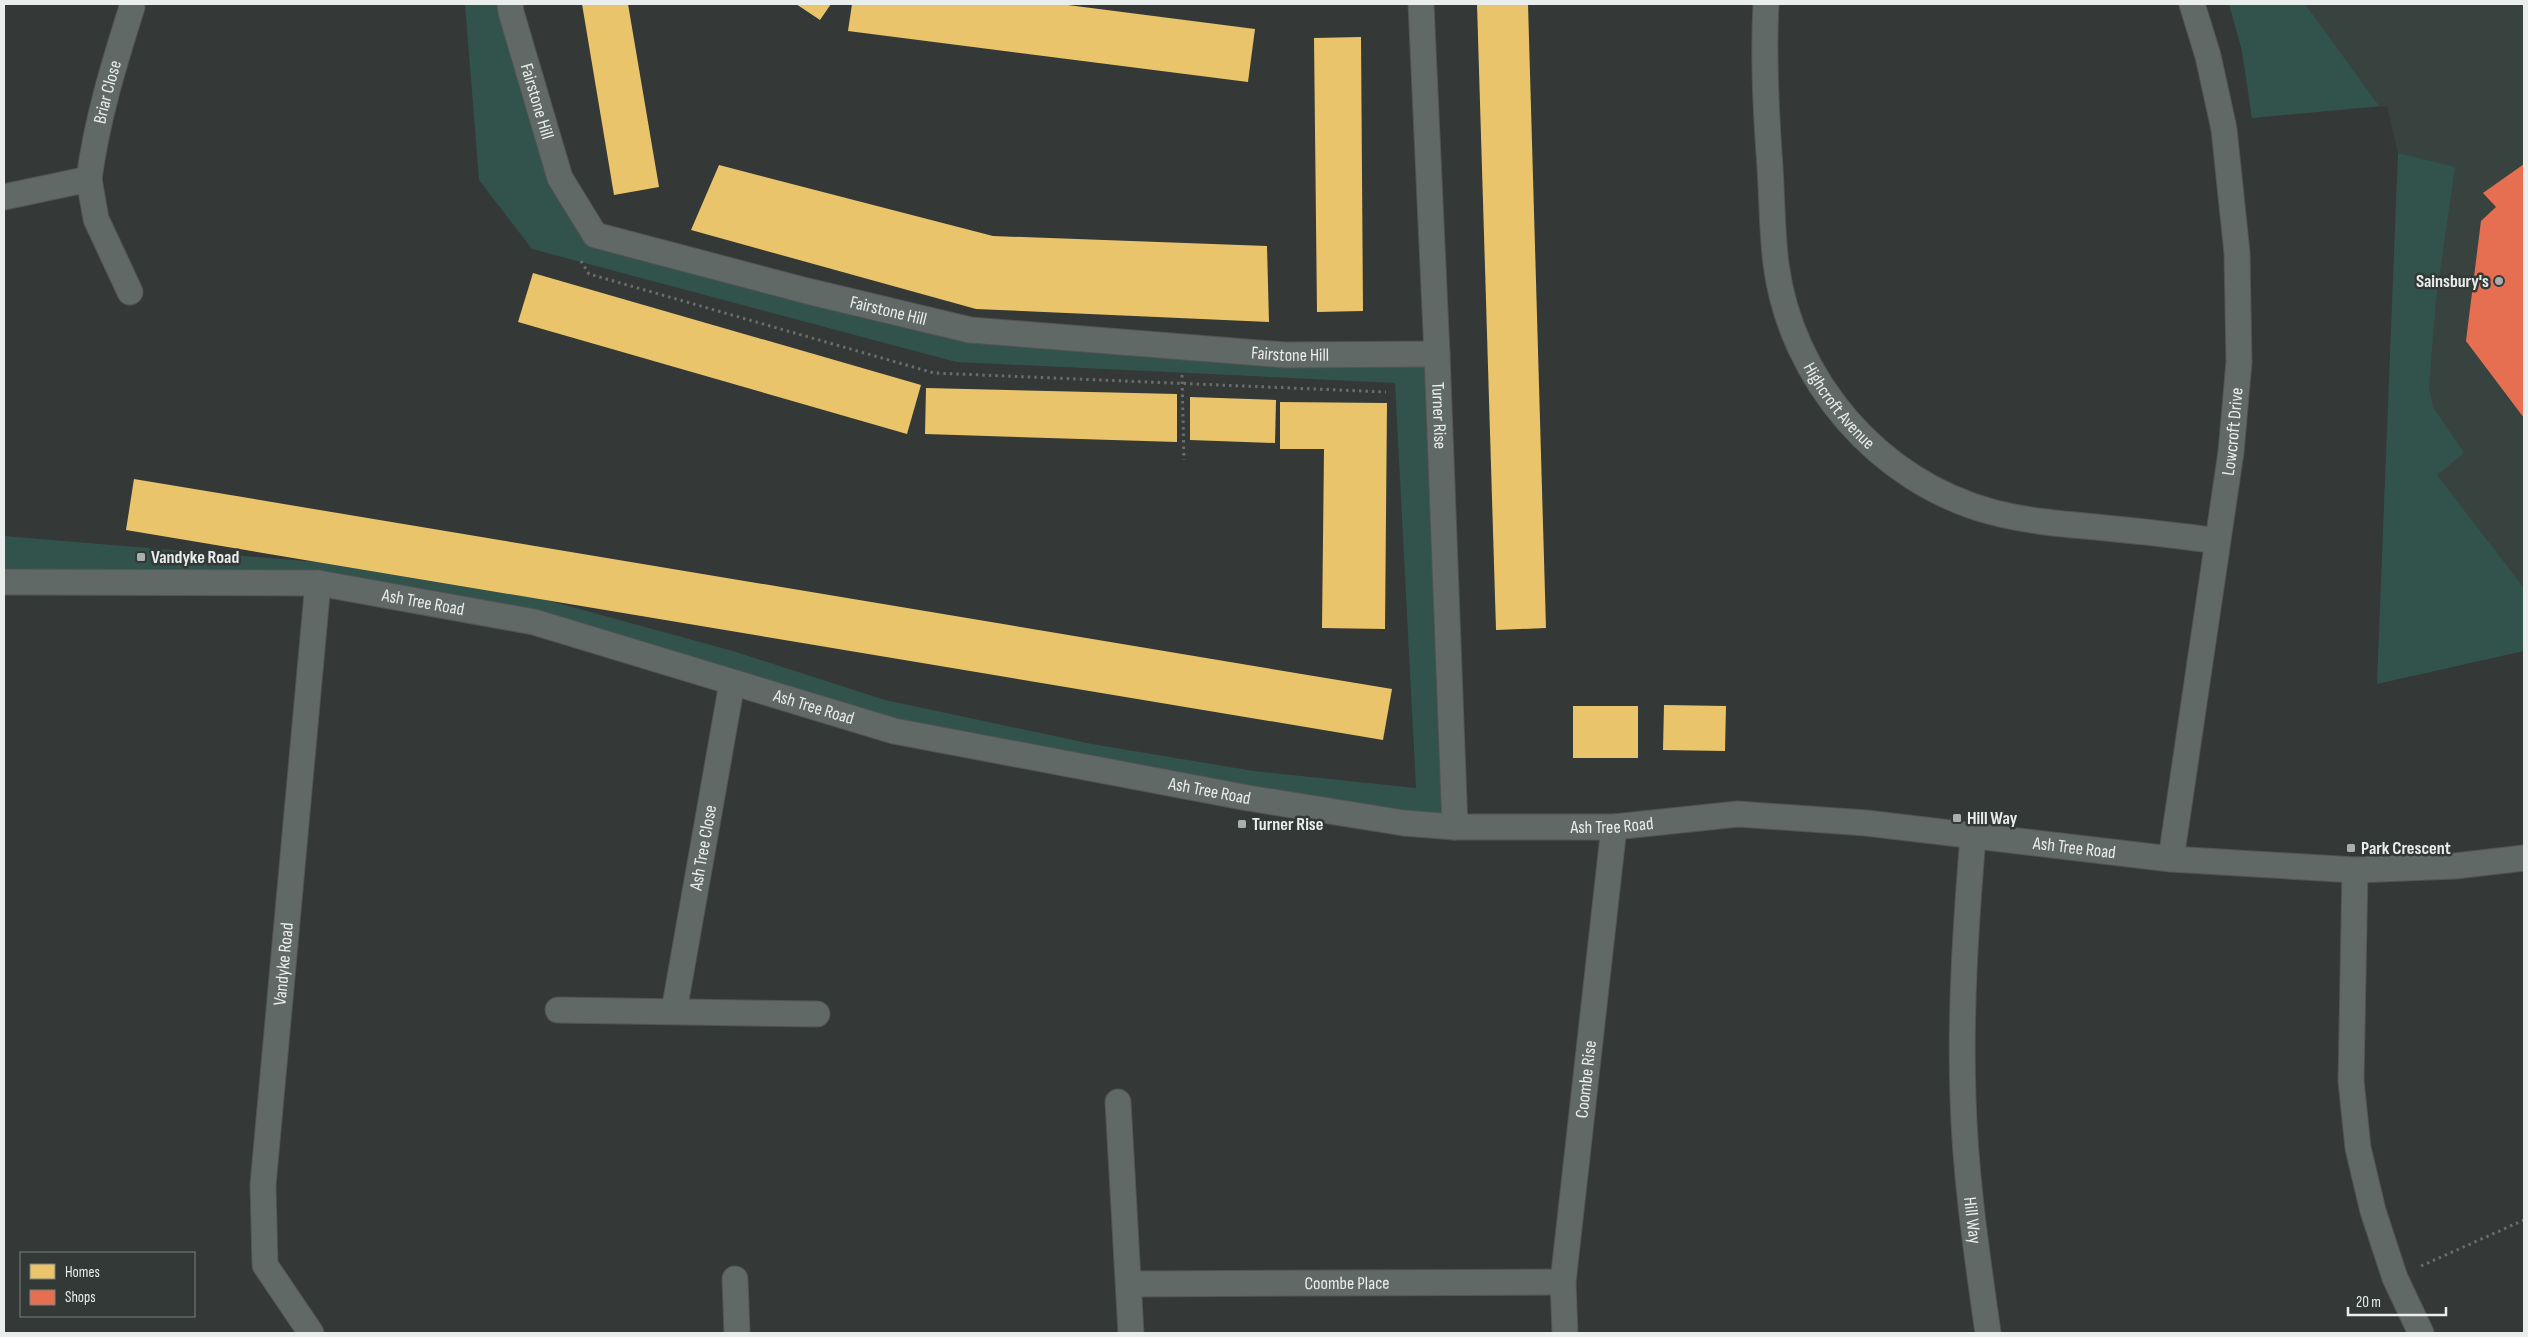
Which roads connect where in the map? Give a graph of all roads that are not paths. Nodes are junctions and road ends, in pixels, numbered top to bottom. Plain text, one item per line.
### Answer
1 (510, 4) edge
2 (1421, 4) edge
3 (1766, 4) edge
4 (2192, 4) edge
5 (132, 7) dead end
6 (89, 179) junction
7 (4, 197) edge
8 (130, 292) dead end
9 (1437, 354) junction
10 (2217, 541) junction
11 (4, 582) edge
12 (318, 583) junction
13 (732, 683) junction
14 (1455, 827) junction
15 (1614, 827) junction
16 (1973, 836) junction
17 (2524, 858) edge
18 (2171, 859) junction
19 (2355, 870) junction
20 (558, 1010) dead end
21 (674, 1011) junction
22 (817, 1014) dead end
23 (1118, 1102) dead end
24 (735, 1279) dead end
25 (1563, 1282) junction
26 (1129, 1284) junction
27 (311, 1333) edge
28 (736, 1333) edge
29 (1131, 1333) edge
30 (1564, 1333) edge
31 (1988, 1333) edge
32 (2421, 1333) edge

1 - 9 street, Fairstone Hill
2 - 9 street, Turner Rise
3 - 10 street, Highcroft Avenue
4 - 10 street, Lowcroft Drive
5 - 6 street, Briar Close
6 - 7 street
6 - 8 street, Briar Close
9 - 14 street, Turner Rise
10 - 18 street, Lowcroft Drive
11 - 12 street, Ash Tree Road
12 - 13 street, Ash Tree Road
12 - 27 street, Vandyke Road
13 - 14 street, Ash Tree Road
13 - 21 street, Ash Tree Close
14 - 15 street, Ash Tree Road
15 - 16 street, Ash Tree Road
15 - 25 street, Coombe Rise
16 - 18 street, Ash Tree Road
16 - 31 street, Hill Way
17 - 19 street, Ash Tree Road
18 - 19 street, Ash Tree Road
19 - 32 street
20 - 21 street
21 - 22 street
23 - 26 street
24 - 28 street
25 - 26 street, Coombe Place
25 - 30 street, Coombe Rise
26 - 29 street

